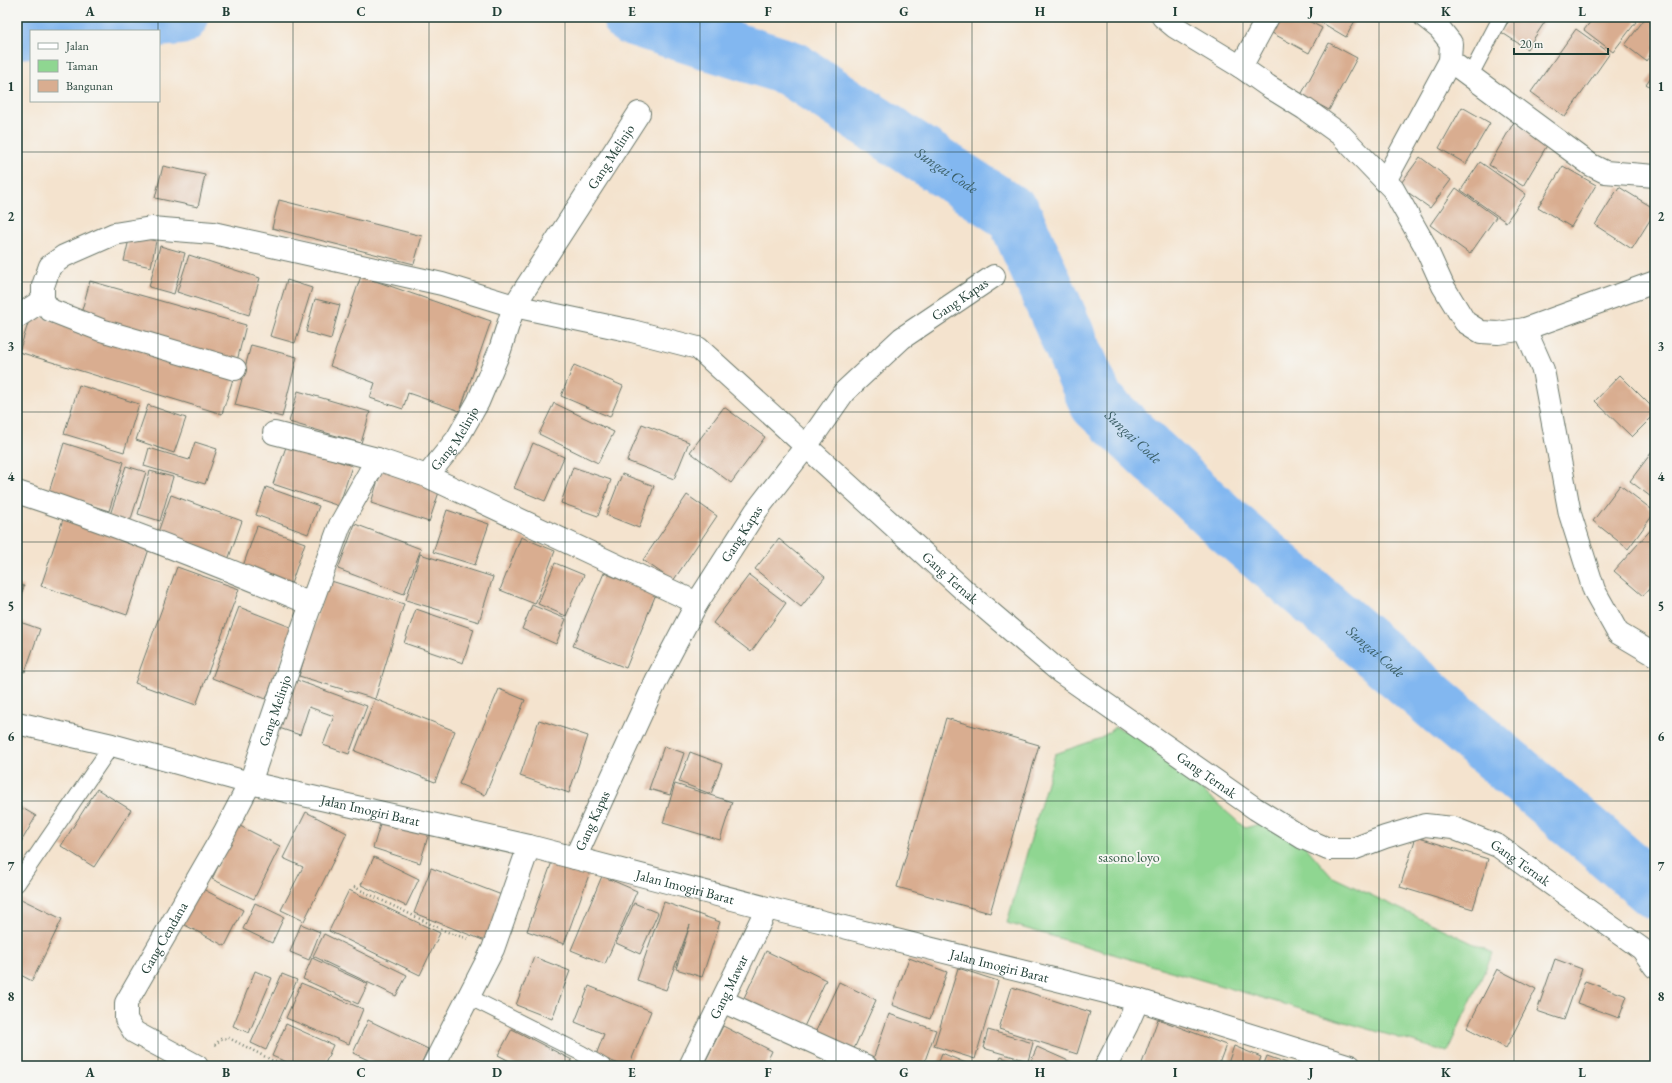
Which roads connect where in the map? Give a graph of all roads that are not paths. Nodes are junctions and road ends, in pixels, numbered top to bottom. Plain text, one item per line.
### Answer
1 (1163, 17) edge
2 (1268, 17) edge
3 (1425, 17) edge
4 (1502, 17) edge
5 (1450, 61) junction
6 (1241, 67) junction
7 (1470, 76) junction
8 (639, 113) dead end
9 (1655, 176) edge
10 (1385, 181) junction
11 (994, 276) dead end
12 (1655, 282) edge
13 (43, 300) junction
14 (514, 306) junction
15 (17, 317) edge
16 (1525, 328) junction
17 (235, 369) dead end
18 (274, 433) dead end
19 (806, 445) junction
20 (377, 459) junction
21 (427, 476) junction
22 (17, 492) edge
23 (697, 603) junction
24 (311, 604) junction
25 (1655, 655) edge
26 (17, 723) edge
27 (112, 745) junction
28 (250, 783) junction
29 (529, 846) junction
30 (575, 858) junction
31 (17, 884) edge
32 (767, 908) junction
33 (1655, 967) edge
34 (468, 996) junction
35 (1138, 1000) junction
36 (722, 1001) junction
37 (863, 1065) edge
38 (197, 1066) edge
39 (433, 1066) edge
40 (603, 1066) edge
41 (690, 1066) edge
42 (1106, 1066) edge
43 (1350, 1066) edge

1 - 6 street
2 - 6 street
3 - 5 street
4 - 7 lane
5 - 7 street
5 - 10 street
6 - 10 street
7 - 9 street
8 - 14 street, Gang Melinjo
10 - 16 street
11 - 19 street, Gang Kapas
12 - 16 street
13 - 14 street, Gang Ternak
13 - 15 street
13 - 17 street
14 - 19 street, Gang Ternak
14 - 21 street, Gang Melinjo
16 - 25 street
18 - 20 street
19 - 23 street, Gang Kapas
19 - 33 street, Gang Ternak
20 - 21 street, Gang Melinjo
20 - 24 street, Gang Melinjo
21 - 23 street
22 - 24 street
23 - 30 street, Gang Kapas
24 - 28 street, Gang Melinjo
26 - 27 street, Jalan Imogiri Barat
27 - 28 street, Jalan Imogiri Barat
27 - 31 lane
28 - 29 street, Jalan Imogiri Barat
28 - 38 street, Gang Cendana
29 - 30 street, Jalan Imogiri Barat
29 - 34 street
30 - 32 street, Jalan Imogiri Barat
32 - 35 street, Jalan Imogiri Barat
32 - 36 street, Gang Mawar
34 - 39 street
34 - 40 lane
35 - 42 street
35 - 43 street, Jalan Imogiri Barat
36 - 37 street
36 - 41 street, Gang Mawar

